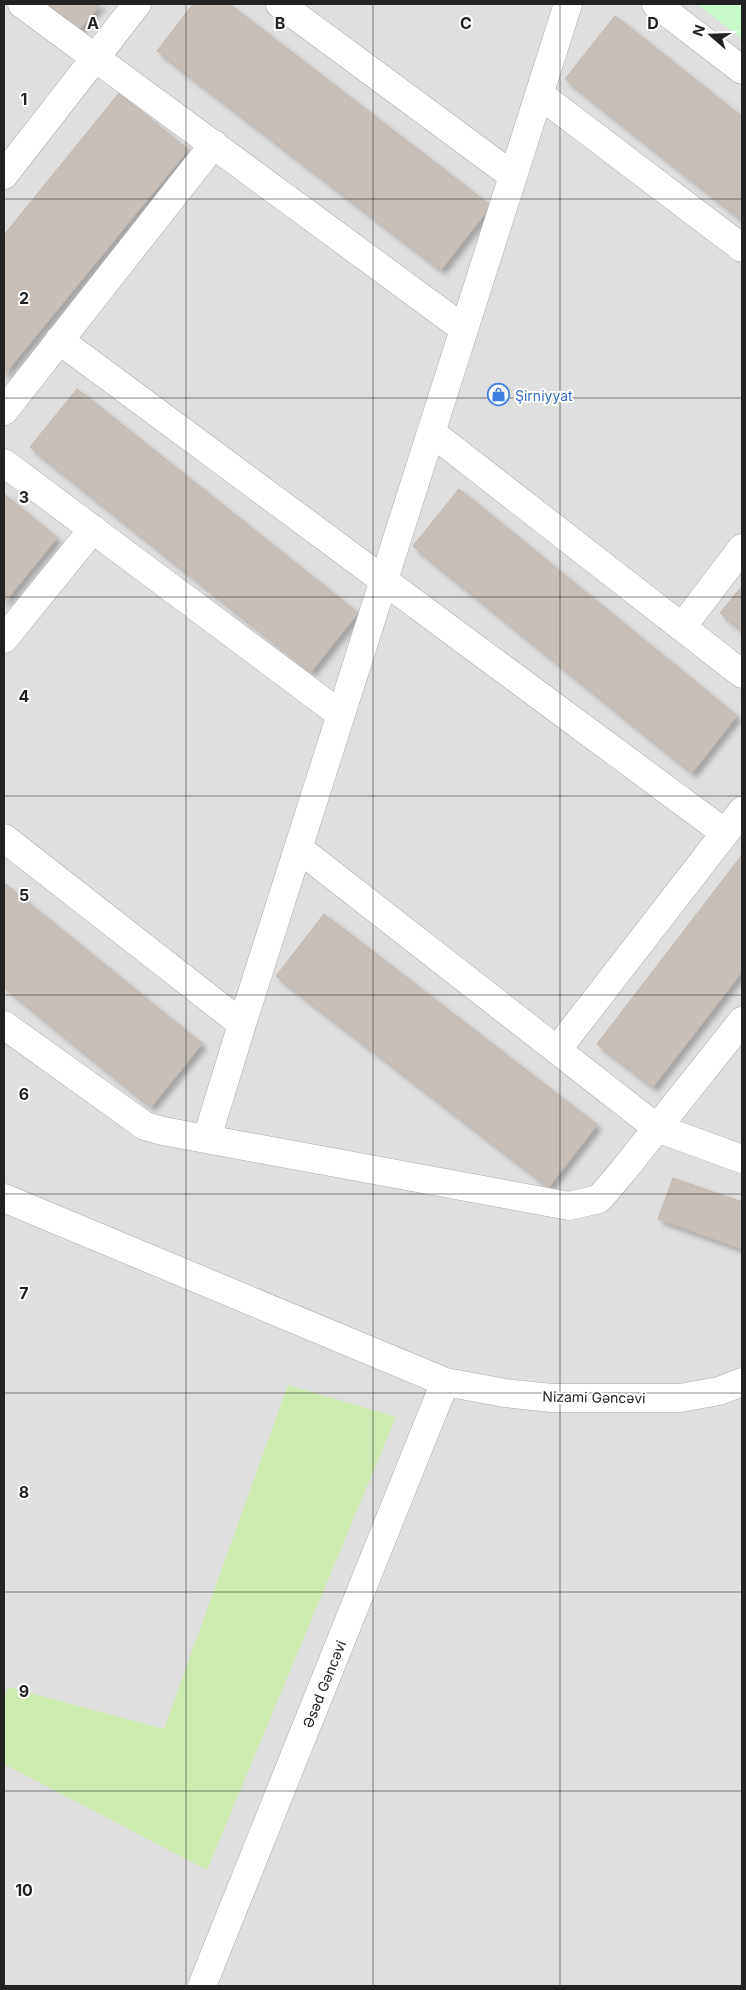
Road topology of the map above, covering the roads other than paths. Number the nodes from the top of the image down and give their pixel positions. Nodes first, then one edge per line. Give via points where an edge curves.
1 (22, 4) edge
2 (137, 4) edge
3 (280, 4) edge
4 (568, 4) edge
5 (656, 4) edge
6 (96, 57) junction
7 (742, 70) edge
8 (539, 94) junction
9 (214, 144) junction
10 (4, 175) edge
11 (513, 176) junction
12 (742, 248) edge
13 (464, 329) junction
14 (59, 340) junction
15 (4, 411) edge
16 (431, 432) junction
17 (4, 462) edge
18 (93, 529) junction
19 (742, 548) edge
20 (384, 580) junction
21 (682, 627) junction
22 (4, 639) edge
23 (742, 674) edge
24 (340, 714) junction
25 (742, 811) edge
26 (726, 833) junction
27 (4, 838) edge
28 (298, 848) junction
29 (742, 1021) edge
30 (242, 1024) junction
31 (4, 1025) edge
32 (556, 1050) junction
33 (657, 1128) junction
34 (207, 1138) junction
35 (742, 1159) edge
36 (4, 1198) edge
37 (445, 1382) junction
38 (742, 1382) edge
39 (202, 1986) edge

1 - 6 street
2 - 6 street
3 - 11 street
4 - 8 street
5 - 7 street
6 - 9 street
6 - 10 street
8 - 11 street
8 - 12 street
9 - 13 street
9 - 14 street
11 - 13 street
13 - 16 street
14 - 15 street
14 - 20 street
16 - 20 street
16 - 21 street
17 - 18 street
18 - 22 street
18 - 24 street
19 - 21 street
20 - 24 street
20 - 26 street
21 - 23 street
24 - 28 street
25 - 26 street
26 - 32 street
27 - 30 street
28 - 30 street
28 - 32 street
29 - 33 street
30 - 34 street
31 - 34 street via 145,1126
32 - 33 street
33 - 34 street via 599,1199 569,1206
33 - 35 street
36 - 37 street, Nizami Gəncəvi
37 - 38 street, Nizami Gəncəvi via 552,1398 680,1398 719,1391
37 - 39 street, Əsəd Gəncəvi

